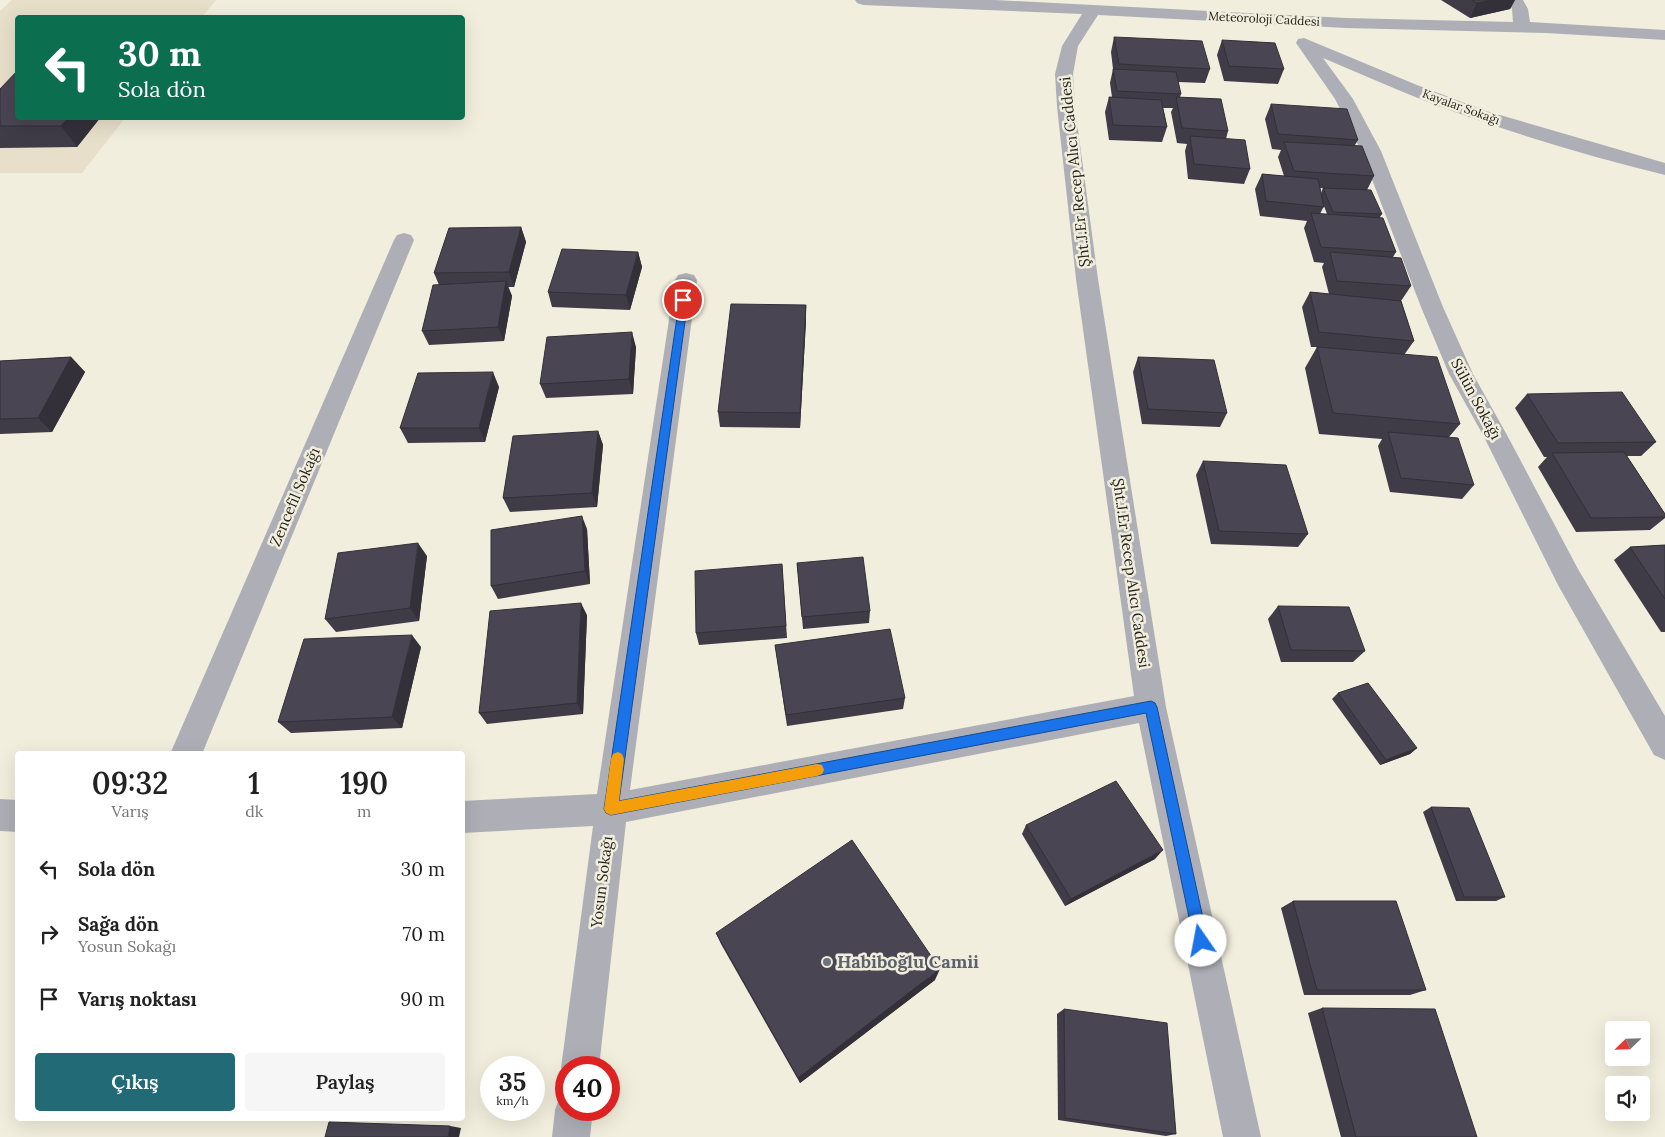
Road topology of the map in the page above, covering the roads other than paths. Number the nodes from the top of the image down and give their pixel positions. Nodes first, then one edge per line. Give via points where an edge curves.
1 (863, 0) edge
2 (1241, 0) edge
3 (1515, 0) edge
4 (1093, 9) junction
5 (1267, 19) junction
6 (1522, 26) junction
7 (1665, 35) edge
8 (1305, 44) junction
9 (1665, 169) edge
10 (404, 240) dead end
11 (686, 280) dead end
12 (1151, 707) junction
13 (1665, 745) edge
14 (187, 751) edge
15 (611, 809) junction
16 (0, 815) edge
17 (15, 816) edge
18 (465, 817) edge
19 (581, 1056) edge
20 (573, 1121) edge
21 (571, 1137) edge
22 (1242, 1137) edge

1 - 4 street, Meteoroloji Caddesi
2 - 5 street, Kayalar Sokağı
3 - 6 street
4 - 5 street, Meteoroloji Caddesi
4 - 12 street, Şht.J.Er Recep Alıcı Caddesi via 1070,46 1064,74 1066,107 1087,279
5 - 6 street, Meteoroloji Caddesi
5 - 8 street, Kayalar Sokağı
6 - 7 street, Meteoroloji Caddesi
8 - 9 street, Kayalar Sokağı via 1480,115
8 - 13 street, Sülün Sokağı via 1344,99 1371,151 1461,374 1568,577
10 - 14 street, Zencefil Sokağı
11 - 15 street, Yosun Sokağı
12 - 15 street
12 - 22 street, Şht.J.Er Recep Alıcı Caddesi
15 - 18 street
15 - 19 street, Yosun Sokağı
16 - 17 street
20 - 21 street

